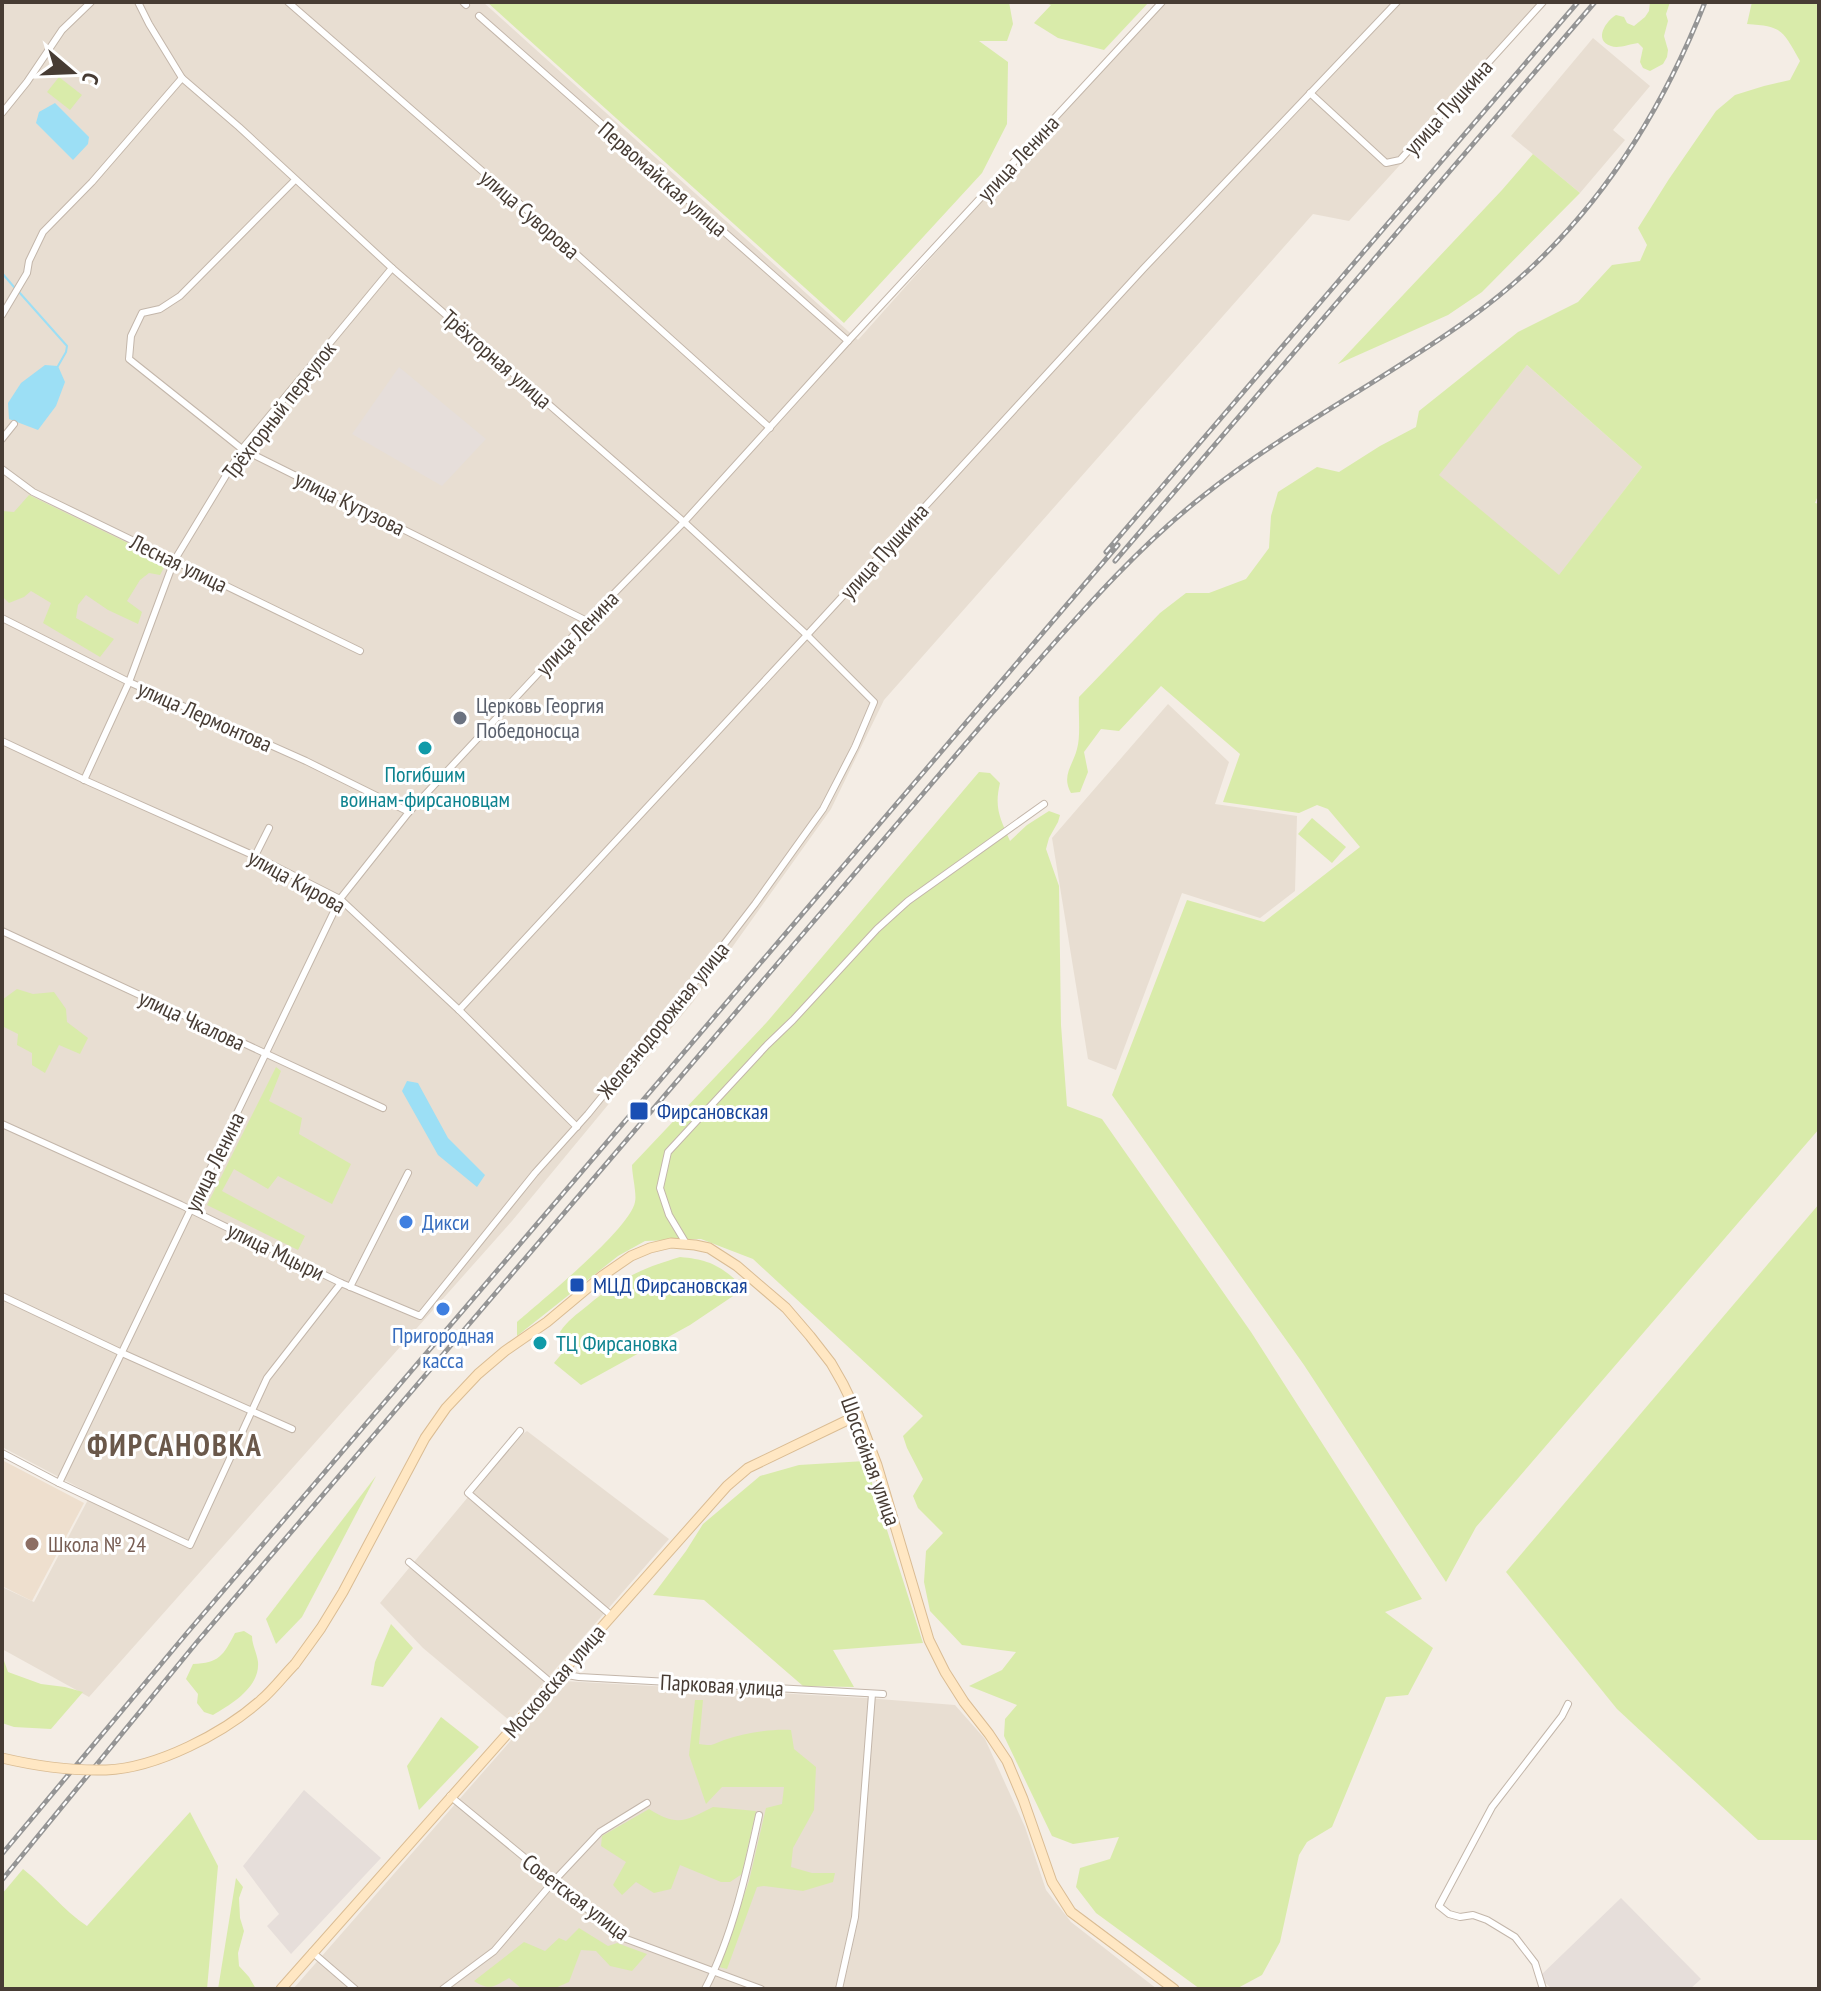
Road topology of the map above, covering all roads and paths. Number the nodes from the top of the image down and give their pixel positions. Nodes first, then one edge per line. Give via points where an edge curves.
1 (91, 2) edge
2 (138, 2) edge
3 (288, 2) edge
4 (1162, 2) edge
5 (1397, 2) edge
6 (1543, 2) edge
7 (479, 16) dead end
8 (182, 78) junction
9 (1310, 93) junction
10 (2, 113) edge
11 (295, 180) junction
12 (392, 268) junction
13 (2, 315) edge
14 (848, 341) junction
15 (14, 424) dead end
16 (770, 428) junction
17 (2, 439) edge
18 (242, 449) junction
19 (2, 469) edge
20 (684, 522) junction
21 (174, 561) junction
22 (2, 618) edge
23 (587, 621) junction
24 (807, 635) junction
25 (360, 651) dead end
26 (129, 682) junction
27 (874, 702) joint
28 (2, 741) edge
29 (84, 780) junction
30 (1044, 804) dead end
31 (409, 812) junction
32 (269, 828) dead end
33 (255, 856) junction
34 (340, 899) junction
35 (2, 931) edge
36 (459, 1010) junction
37 (266, 1055) junction
38 (383, 1108) dead end
39 (2, 1124) edge
40 (577, 1127) junction
41 (408, 1173) dead end
42 (191, 1210) junction
43 (687, 1245) junction
44 (341, 1283) junction
45 (350, 1287) junction
46 (2, 1296) edge
47 (420, 1316) joint
48 (122, 1353) junction
49 (251, 1410) junction
50 (858, 1415) junction
51 (292, 1429) dead end
52 (520, 1431) dead end
53 (2, 1453) edge
54 (59, 1483) junction
55 (409, 1562) dead end
56 (612, 1616) junction
57 (561, 1674) junction
58 (551, 1685) junction
59 (872, 1694) junction
60 (883, 1694) dead end
61 (1568, 1704) dead end
62 (2, 1758) edge
63 (450, 1796) junction
64 (647, 1803) dead end
65 (759, 1815) dead end
66 (553, 1882) junction
67 (312, 1952) junction
68 (714, 1972) junction
69 (281, 1989) edge
70 (355, 1989) edge
71 (443, 1989) edge
72 (705, 1989) edge
73 (761, 1989) edge
74 (839, 1989) edge
75 (1174, 1989) edge
76 (1543, 1989) edge

1 - 10 street via 62,30
2 - 8 street, Трёхгорная улица
3 - 16 street, улица Суворова
4 - 14 street, улица Ленина
5 - 9 street, улица Пушкина
6 - 9 street, улица Пушкина via 1400,160 1386,163
7 - 14 street, Первомайская улица
8 - 11 street, Трёхгорная улица
8 - 13 street via 43,232
9 - 24 street, улица Пушкина
11 - 12 street, Трёхгорная улица
11 - 18 street, улица Кутузова via 180,296 142,313 131,336 129,359
12 - 18 street, Трёхгорный переулок
12 - 20 street, Трёхгорная улица
14 - 16 street, улица Ленина
15 - 17 street
16 - 20 street, улица Ленина
18 - 21 street, Трёхгорный переулок
18 - 23 street, улица Кутузова
19 - 21 street, Лесная улица via 33,492
20 - 23 street, улица Ленина
20 - 24 street, Трёхгорная улица
21 - 25 street, Лесная улица
21 - 26 street, Трёхгорный переулок
22 - 26 street, улица Лермонтова
23 - 31 street, улица Ленина
24 - 27 street, Трёхгорная улица
24 - 36 street, улица Пушкина
26 - 29 street, Трёхгорный переулок
26 - 31 street, улица Лермонтова
27 - 40 street, Железнодорожная улица via 823,809 712,960
28 - 29 street, улица Кирова
29 - 33 street, улица Кирова
30 - 43 street via 877,929 668,1152 660,1188
31 - 34 street, улица Ленина
32 - 33 street
33 - 34 street, улица Кирова
34 - 36 street, улица Кирова
34 - 37 street, улица Ленина
35 - 37 street, улица Чкалова
36 - 40 street, улица Кирова
37 - 38 street, улица Чкалова
37 - 42 street, улица Ленина
39 - 42 street, улица Мцыри
40 - 47 street, Железнодорожная улица
41 - 45 street
42 - 44 street, улица Мцыри
42 - 48 street, улица Ленина
43 - 50 street, Шоссейная улица via 722,1254 786,1308 831,1363
43 - 62 street, Шоссейная улица, bridge via 671,1243 631,1256 505,1351 446,1408 321,1628 261,1700 223,1728 145,1763 73,1769
44 - 45 street, улица Мцыри
44 - 49 street via 267,1378
45 - 47 street, улица Мцыри
46 - 48 street
48 - 49 street
48 - 54 street, улица Ленина
49 - 51 street
49 - 54 street via 190,1545
50 - 56 street, Московская улица via 748,1468
50 - 75 street, Шоссейная улица via 929,1640 964,1702 1007,1761 1052,1882 1071,1912
52 - 56 street via 468,1493
53 - 54 street
55 - 58 street
56 - 57 street, Московская улица
57 - 58 street, Московская улица
57 - 59 street, Парковая улица
58 - 63 street, Московская улица
59 - 60 street, Парковая улица
59 - 74 street via 855,1917
61 - 76 street via 1492,1807 1439,1906 1449,1914 1487,1920 1515,1937 1535,1963
63 - 66 street, Советская улица
63 - 67 street, Московская улица
64 - 66 street via 600,1832
65 - 68 street via 742,1889
66 - 68 street, Советская улица via 621,1937
66 - 71 street via 494,1951
67 - 69 street, Московская улица
67 - 70 street
68 - 72 street
68 - 73 street, Советская улица

